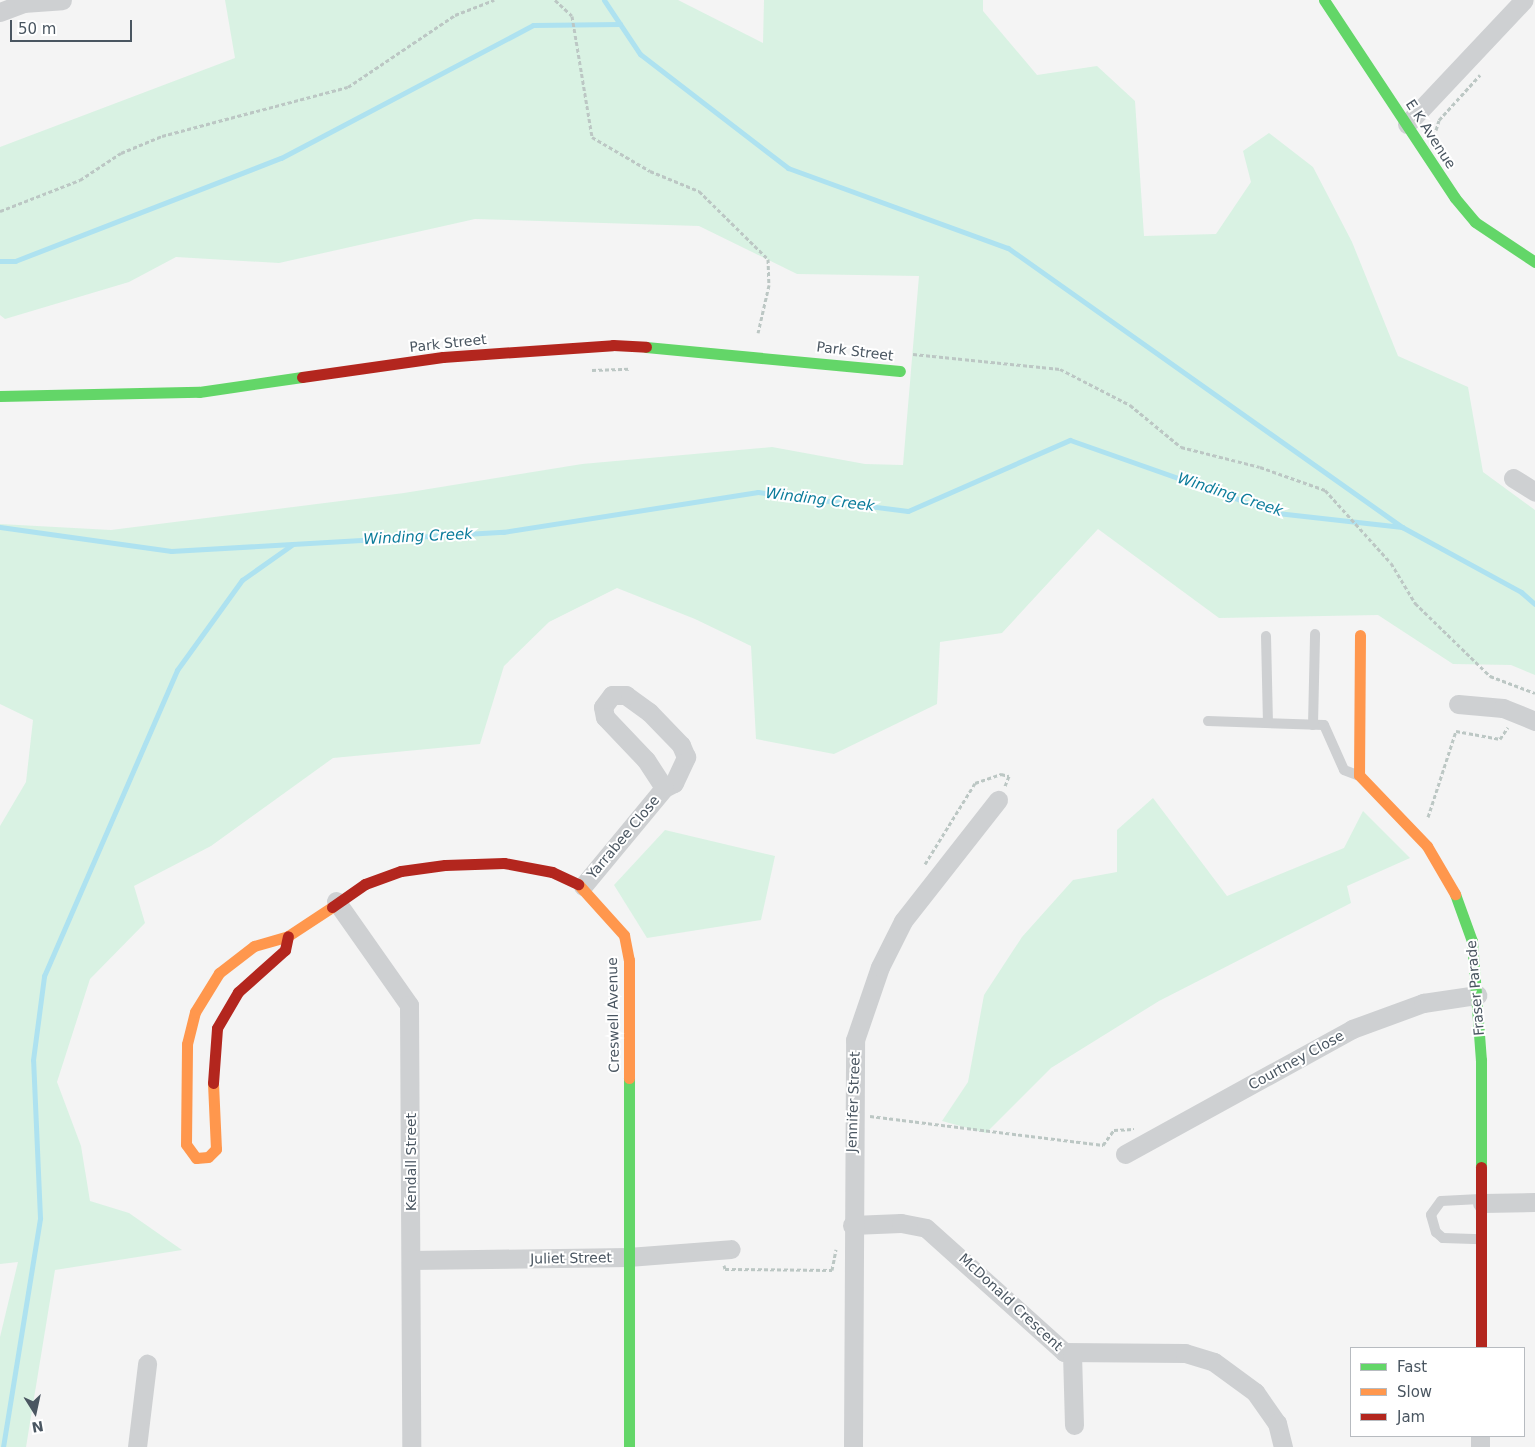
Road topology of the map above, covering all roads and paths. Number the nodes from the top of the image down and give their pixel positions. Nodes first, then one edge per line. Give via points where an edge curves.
1 (62, 0) edge
2 (494, 0) edge
3 (555, 0) edge
4 (1324, 0) edge
5 (1524, 0) edge
6 (0, 12) edge
7 (1484, 70) dead end
8 (1407, 124) junction
9 (1436, 136) dead end
10 (0, 211) edge
11 (1535, 262) edge
12 (758, 333) dead end
13 (908, 353) dead end
14 (633, 369) dead end
15 (583, 370) dead end
16 (900, 371) dead end
17 (0, 396) edge
18 (1513, 478) dead end
19 (1535, 492) edge
20 (1314, 634) dead end
21 (1360, 635) dead end
22 (1266, 636) dead end
23 (1535, 693) edge
24 (1458, 704) dead end
25 (1208, 721) dead end
26 (1535, 721) edge
27 (1268, 723) junction
28 (1313, 725) junction
29 (1513, 726) dead end
30 (1359, 775) junction
31 (664, 788) junction
32 (998, 800) dead end
33 (1413, 833) junction
34 (583, 886) junction
35 (336, 901) junction
36 (288, 936) junction
37 (1477, 995) junction
38 (862, 1113) junction
39 (1143, 1128) dead end
40 (1125, 1154) dead end
41 (1482, 1201) junction
42 (1535, 1202) edge
43 (852, 1225) junction
44 (1482, 1239) junction
45 (838, 1245) dead end
46 (731, 1249) dead end
47 (628, 1257) junction
48 (411, 1260) junction
49 (725, 1269) dead end
50 (1481, 1347) edge
51 (1072, 1353) junction
52 (147, 1364) dead end
53 (1074, 1425) dead end
54 (138, 1447) edge
55 (411, 1447) edge
56 (629, 1447) edge
57 (853, 1447) edge
58 (1283, 1447) edge

1 - 6 street via 23,3
2 - 10 path via 455,15 348,87 162,136 121,153 80,180
3 - 12 path via 572,16 592,137 650,171 699,191 768,259 769,285
4 - 8 street, E K Avenue
5 - 8 street
7 - 9 path via 1439,120
8 - 11 street, E K Avenue via 1474,222
13 - 23 path via 1060,369 1130,405 1181,447 1260,467 1325,490 1391,563 1415,603 1490,676
14 - 15 path
16 - 17 street, Park Street via 750,354 613,346 443,358 199,392
18 - 19 street
20 - 28 lane
21 - 30 street
22 - 27 lane
24 - 26 street via 1503,708
25 - 27 lane
27 - 28 lane
28 - 30 lane via 1324,725 1344,770
29 - 33 path via 1500,739 1456,731 1428,817
30 - 33 street, Fraser Parade
31 - 31 street, Yarrabee Close via 646,760 605,717 603,707 612,695 632,698 684,749 681,775
31 - 34 street, Yarrabee Close
32 - 38 street, Jennifer Street via 903,921 880,967 855,1040
33 - 37 street, Fraser Parade via 1453,888 1472,941
34 - 35 street, Creswell Avenue via 552,872 504,863 445,865 401,871
34 - 47 street, Creswell Avenue via 624,935 629,960
35 - 36 street, Creswell Avenue
35 - 48 street, Kendall Street via 409,1005
36 - 36 street, Creswell Avenue via 285,950 238,992 217,1028 212,1055 216,1149 208,1157 196,1158 186,1144 187,1044 195,1012 219,973 254,946
37 - 40 street, Courtney Close via 1423,1003 1352,1029
37 - 41 street, Fraser Parade
38 - 39 path via 1103,1145 1114,1130
38 - 43 street, Jennifer Street
41 - 42 street
41 - 44 street, Fraser Parade
41 - 44 lane via 1441,1201 1431,1215 1436,1232 1443,1238
43 - 51 street, McDonald Crescent via 901,1223 926,1228 1050,1341
43 - 57 street, Jennifer Street
44 - 50 street, Fraser Parade
45 - 49 path via 832,1270
46 - 47 street, Juliet Street
47 - 48 street, Juliet Street
47 - 56 street, Creswell Avenue
48 - 55 street, Kendall Street
51 - 53 street
51 - 58 street, McDonald Crescent via 1185,1353 1214,1362 1255,1392 1277,1423
52 - 54 street

